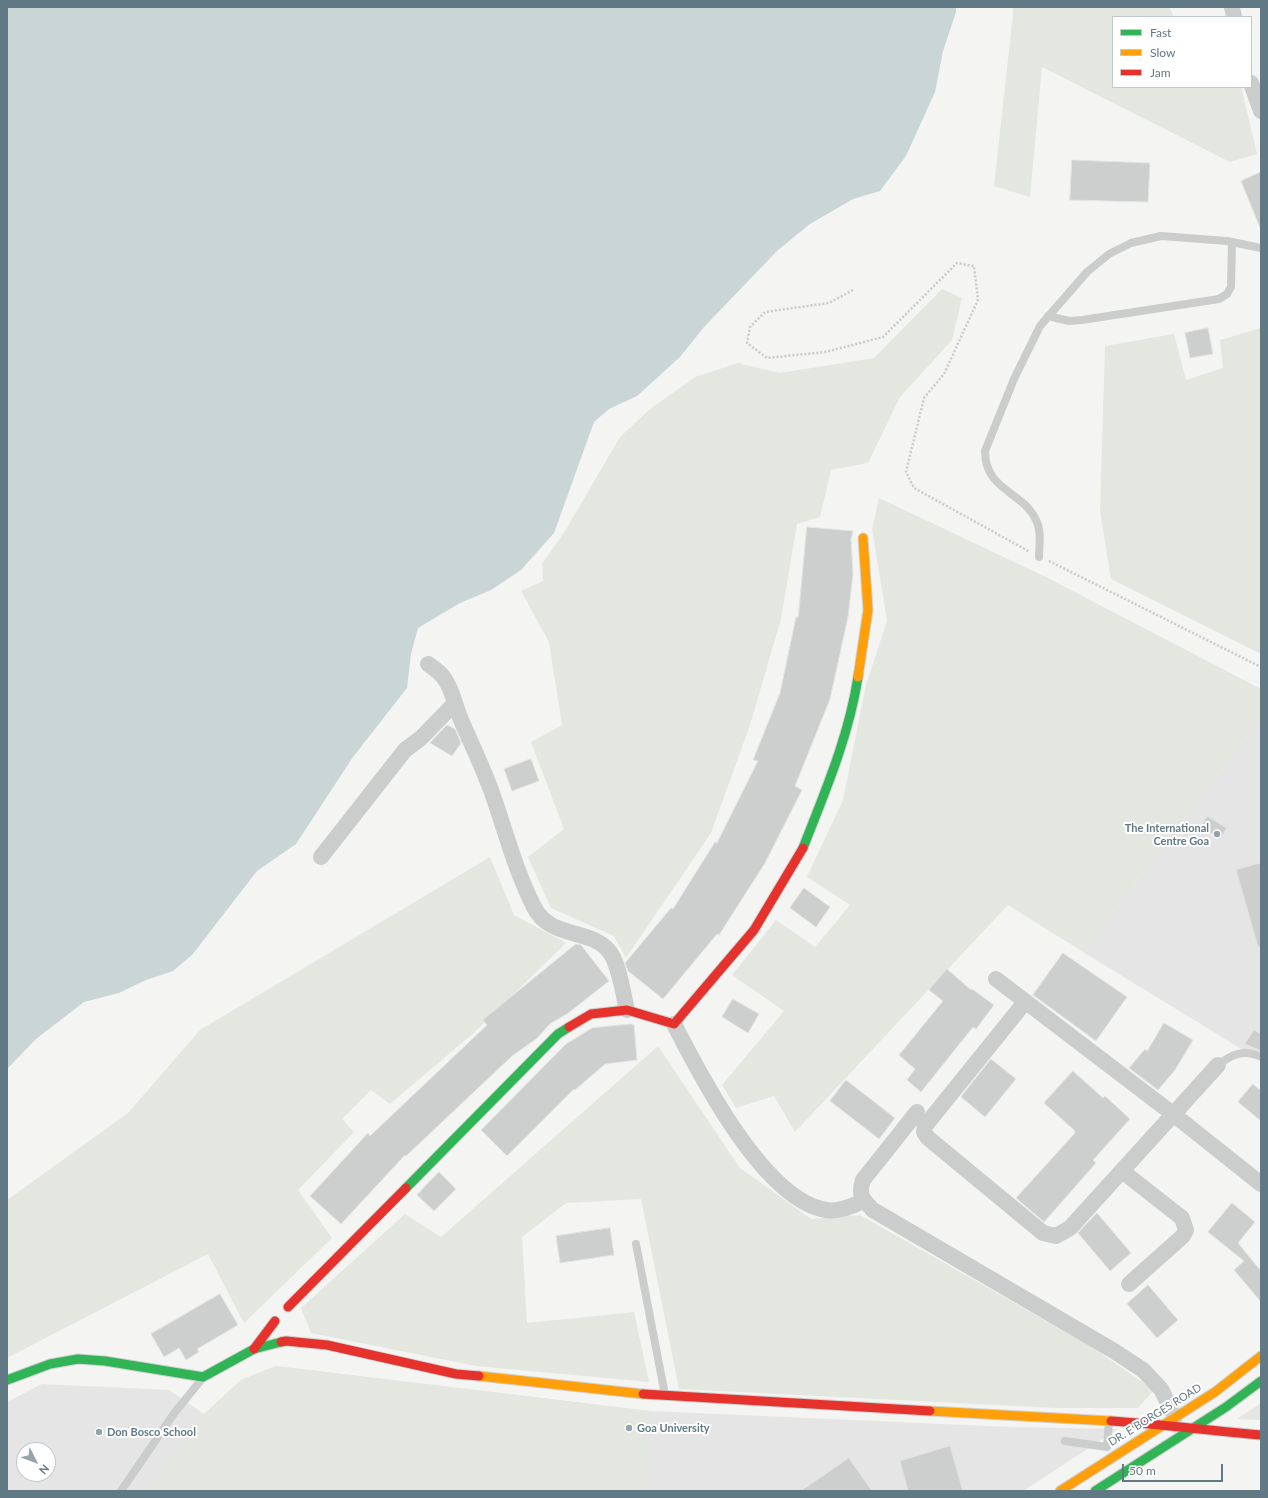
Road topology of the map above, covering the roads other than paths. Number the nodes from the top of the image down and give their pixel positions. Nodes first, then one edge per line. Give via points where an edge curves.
1 (1252, 86) edge
2 (1261, 111) edge
3 (1232, 242) junction
4 (1261, 248) edge
5 (1048, 316) junction
6 (863, 538) dead end
7 (1039, 557) road end
8 (428, 664) dead end
9 (455, 703) junction
10 (321, 857) dead end
11 (996, 979) dead end
12 (1025, 1002) junction
13 (627, 1010) junction
14 (674, 1024) junction
15 (1261, 1058) edge
16 (1218, 1065) joint
17 (917, 1112) dead end
18 (1173, 1114) junction
19 (1122, 1171) junction
20 (1261, 1184) edge
21 (863, 1201) junction
22 (636, 1244) dead end
23 (1129, 1284) dead end
24 (288, 1307) dead end
25 (275, 1320) dead end
26 (254, 1350) junction
27 (1261, 1356) edge
28 (203, 1377) junction
29 (7, 1380) edge
30 (1261, 1381) edge
31 (665, 1396) junction
32 (1170, 1420) junction
33 (1109, 1422) junction
34 (1193, 1428) junction
35 (1261, 1435) edge
36 (1065, 1441) dead end
37 (121, 1491) edge
38 (1060, 1491) edge
39 (1095, 1491) edge

1 - 2 street
3 - 4 lane
3 - 5 lane via 1161,236 1131,243 1109,254 1087,272
3 - 5 lane via 1231,287 1228,294 1219,299 1082,320 1069,321
5 - 7 lane via 1030,343 985,451 985,462 989,472 1037,521
6 - 14 street via 867,618 854,704 828,785 803,848 754,930
8 - 9 street via 444,677
9 - 10 street via 421,738 405,750
9 - 13 street via 491,790 510,850 534,908 541,918 553,927 600,943 608,950 614,959
11 - 12 street
12 - 18 street
12 - 19 street via 925,1126 924,1132 1043,1233 1056,1236 1070,1228
13 - 14 street
13 - 24 street via 591,1014 558,1034
14 - 21 street via 719,1105 753,1156 791,1193 825,1210 842,1210
15 - 16 lane via 1255,1054 1240,1052
16 - 18 street
17 - 21 street via 863,1180 860,1190
18 - 19 street
18 - 20 street
19 - 23 street via 1182,1218 1186,1230 1183,1236
21 - 32 street via 873,1210 1143,1370 1161,1389
22 - 31 lane
25 - 26 street
26 - 28 street
26 - 31 street via 286,1341 327,1345 456,1374
27 - 32 street, DR. E BORGES ROAD via 1215,1392
28 - 29 street via 78,1359 50,1364
28 - 37 lane via 175,1412
30 - 34 street
31 - 33 street
32 - 33 street
32 - 34 street
32 - 38 street, DR. E BORGES ROAD
33 - 36 lane via 1107,1447
34 - 35 street
34 - 39 street

